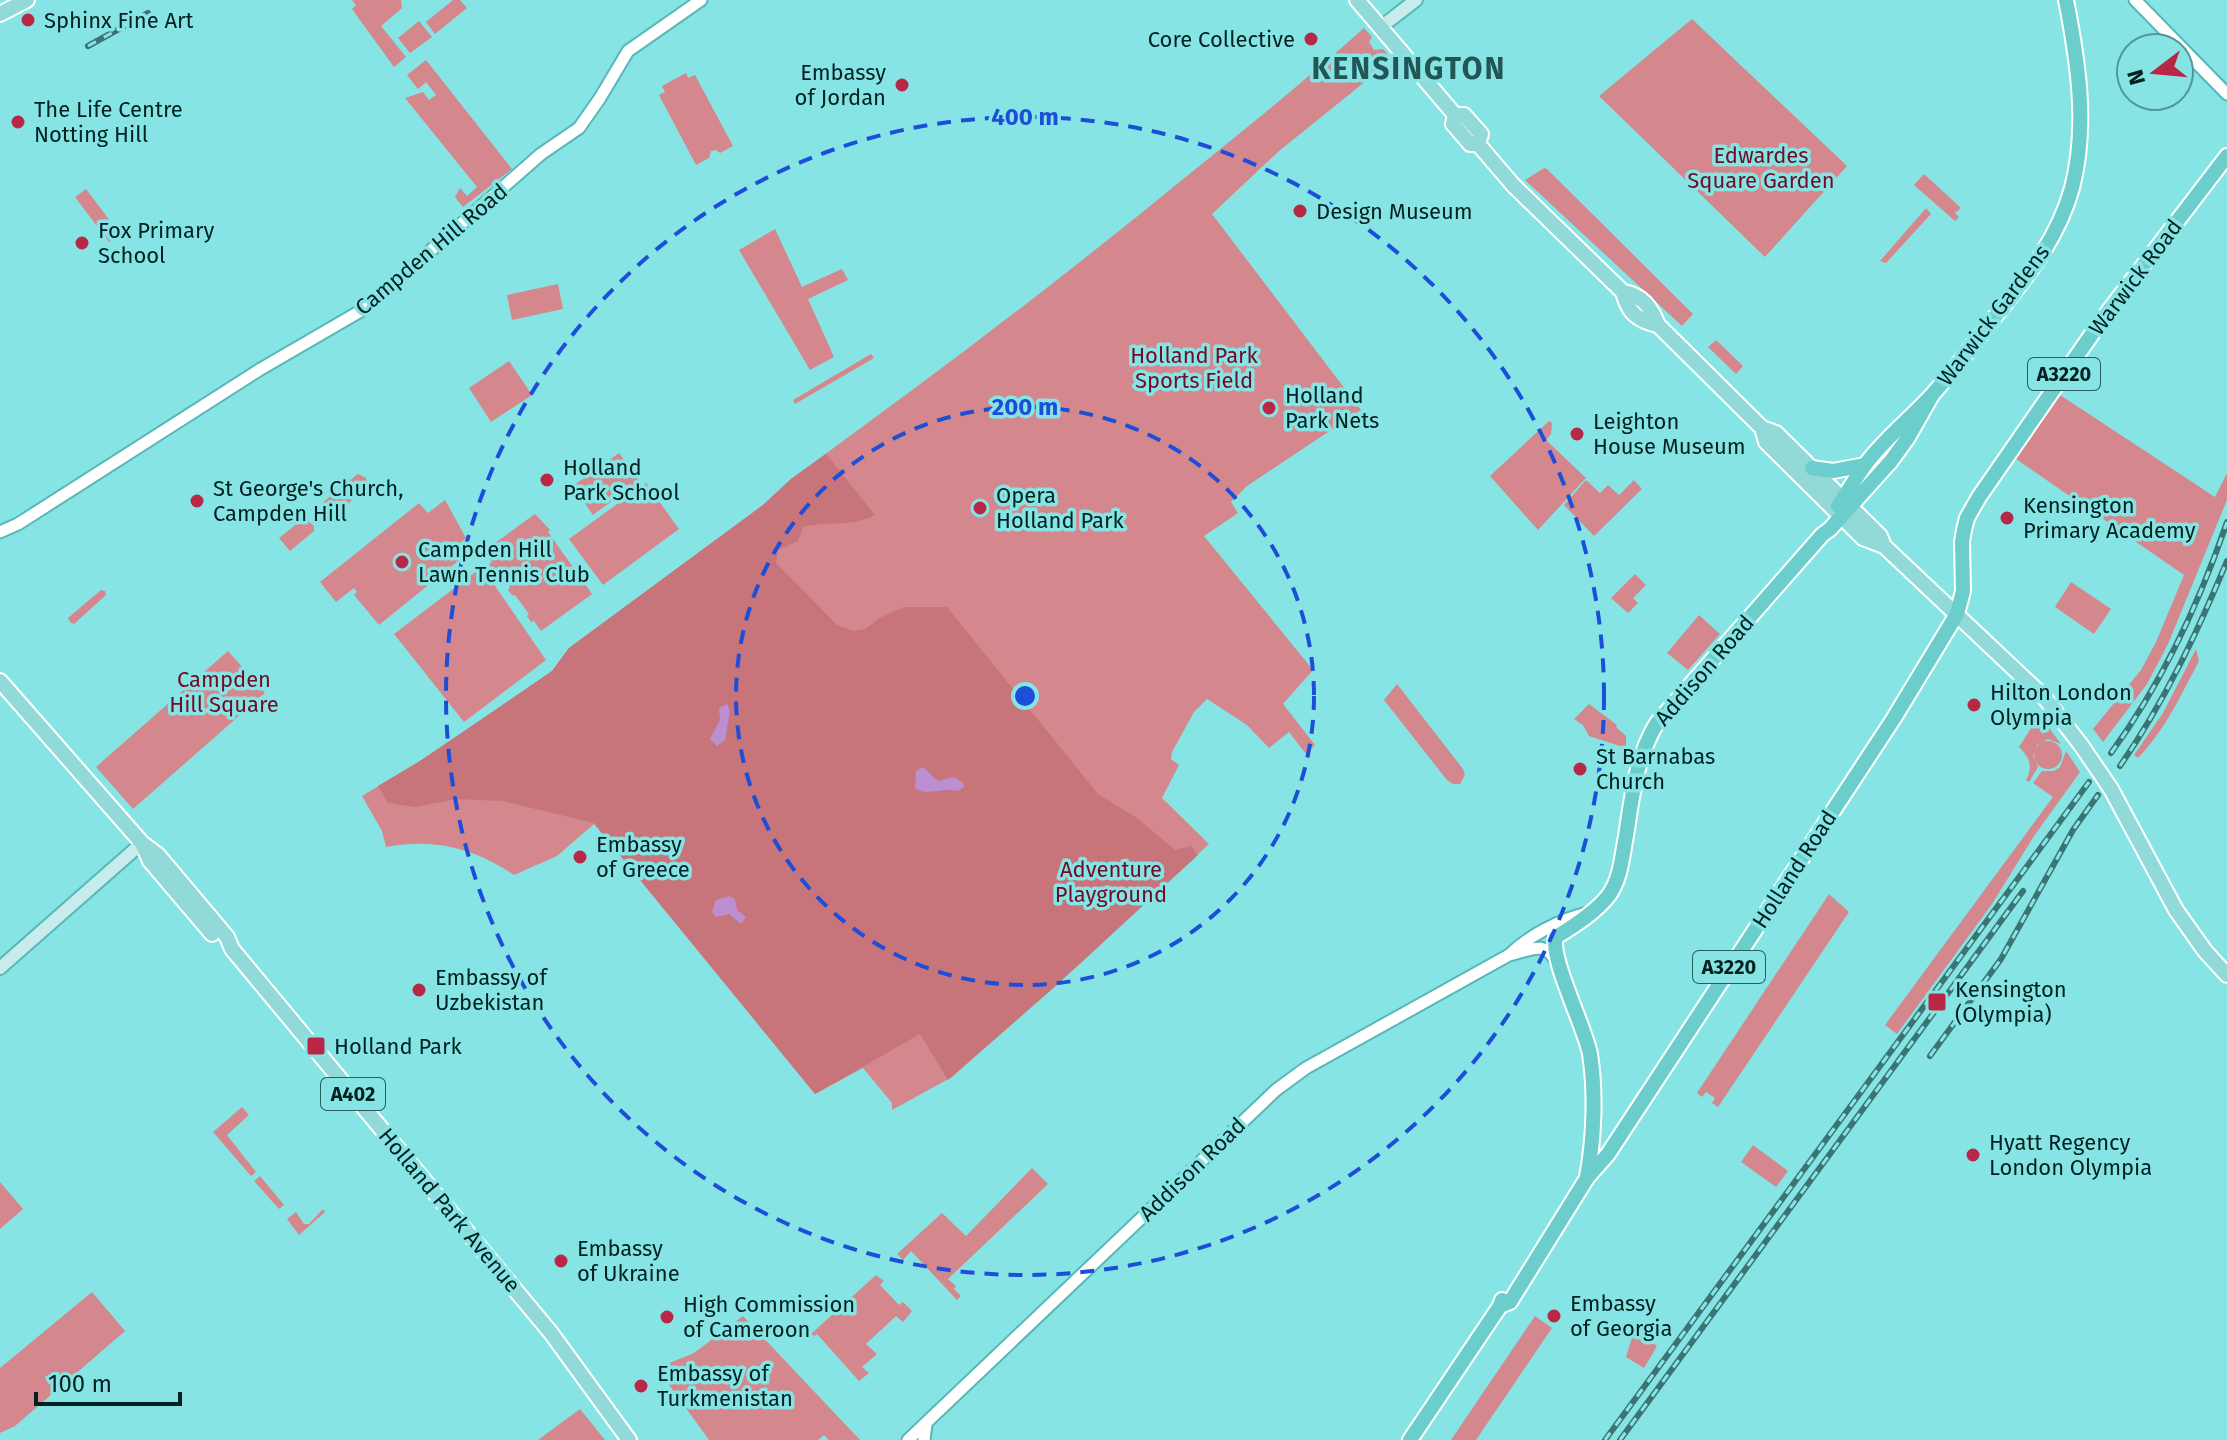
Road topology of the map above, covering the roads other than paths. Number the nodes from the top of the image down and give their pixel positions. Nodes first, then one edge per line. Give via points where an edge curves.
1 (27, 0) edge
2 (701, 0) edge
3 (1357, 0) edge
4 (1416, 0) edge
5 (2066, 0) edge
6 (2135, 0) edge
7 (0, 14) edge
8 (1381, 27) junction
9 (2227, 94) edge
10 (2227, 156) edge
11 (1932, 395) junction
12 (1762, 428) junction
13 (1865, 465) junction
14 (1812, 468) junction
15 (1842, 508) junction
16 (0, 532) edge
17 (1957, 614) junction
18 (0, 681) edge
19 (142, 843) junction
20 (1588, 913) junction
21 (1509, 955) junction
22 (1558, 963) junction
23 (0, 968) edge
24 (2227, 975) edge
25 (1592, 1129) junction
26 (1623, 1130) junction
27 (1587, 1178) junction
28 (926, 1424) junction
29 (629, 1440) edge
30 (908, 1440) edge
31 (924, 1440) edge
32 (1410, 1440) edge

1 - 7 main road
2 - 16 street, Campden Hill Road via 628,51 579,128 541,154 364,309
3 - 8 main road
4 - 8 main road
5 - 11 highway, Warwick Gardens via 2080,105 2067,204 2037,262
6 - 9 street
8 - 12 main road via 1455,115 1453,124 1470,144 1478,144 1623,292 1636,294 1658,325
10 - 17 highway, Warwick Road / A3220 via 2101,321 1979,497 1962,542 1963,591
11 - 13 highway, Warwick Gardens
11 - 15 highway, Warwick Gardens via 1891,461
12 - 14 main road via 1776,433
12 - 15 main road via 1766,442
13 - 14 highway via 1833,471
13 - 15 highway, Warwick Gardens
14 - 15 main road
15 - 17 main road via 1863,538 1884,546
15 - 20 highway, Addison Road via 1657,723 1635,778 1618,876 1609,895
17 - 24 main road, bridge via 2044,697 2081,745 2115,795 2170,900
17 - 26 highway, Holland Road / A3220
18 - 19 main road, Holland Park Avenue / A402
19 - 23 main road
19 - 29 main road, Holland Park Avenue / A402 via 163,860 551,1333
20 - 21 street, Addison Road via 1569,917
20 - 22 highway, Addison Road via 1556,937
21 - 22 street, Addison Road via 1541,947
21 - 28 street, Addison Road via 1276,1090
22 - 25 highway, A3220 via 1590,1055
25 - 26 highway via 1608,1137
25 - 27 highway, A3220
26 - 27 highway, Holland Road / A3220
27 - 32 highway, Holland Road / A3220 via 1510,1302 1500,1306
28 - 30 street, Addison Road
28 - 31 street

